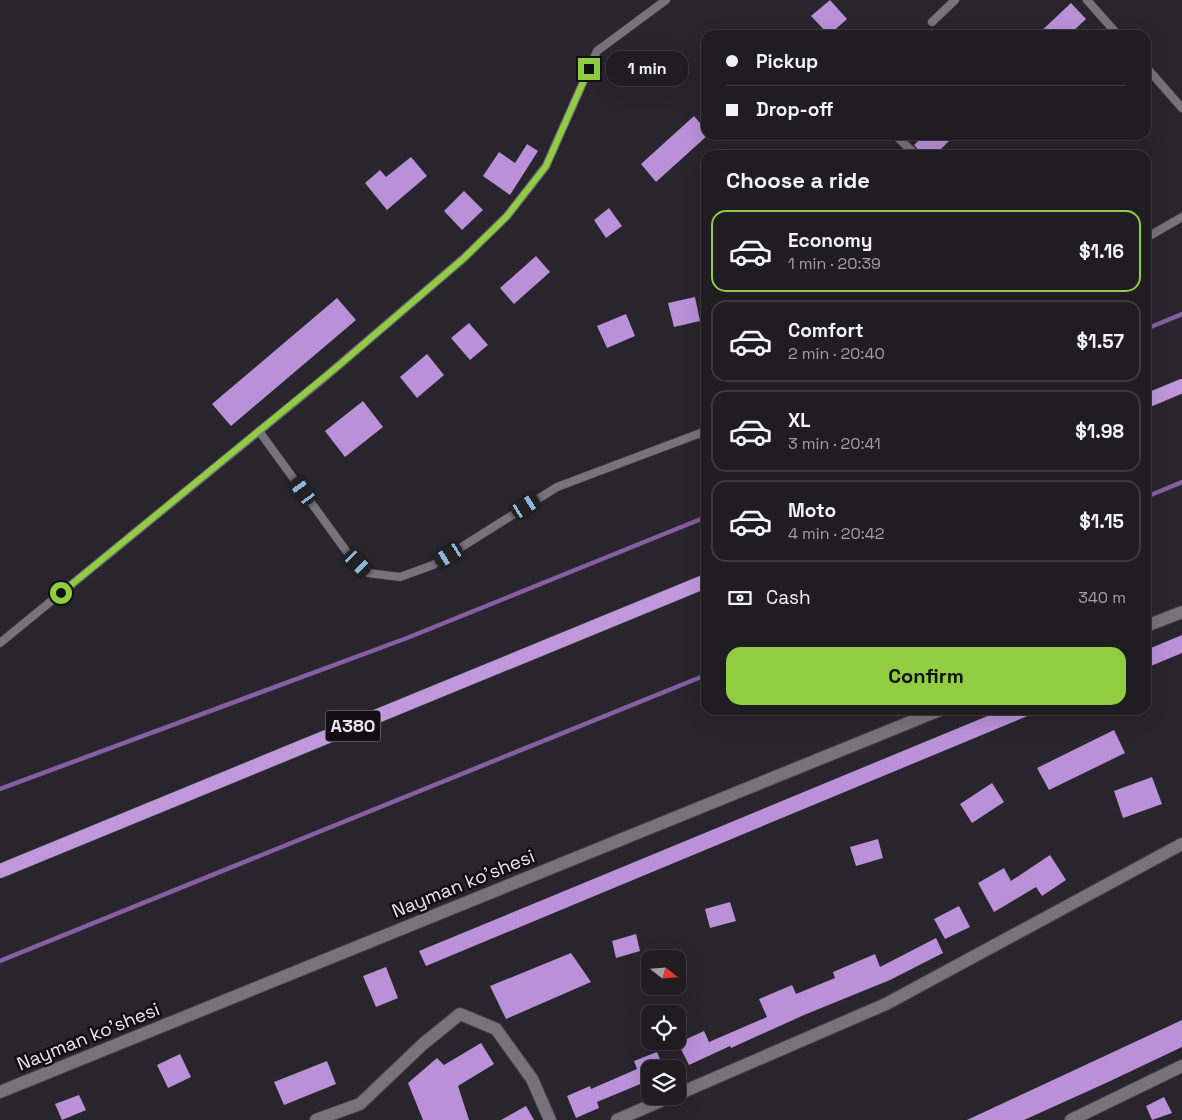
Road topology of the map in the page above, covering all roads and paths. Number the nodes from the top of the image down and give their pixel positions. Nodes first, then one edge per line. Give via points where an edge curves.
1 (666, 0) edge
2 (955, 0) edge
3 (1087, 0) edge
4 (932, 22) dead end
5 (1114, 30) edge
6 (1151, 73) edge
7 (1182, 108) edge
8 (900, 140) edge
9 (911, 150) edge
10 (1182, 217) edge
11 (1151, 235) edge
12 (1182, 386) edge
13 (1151, 399) edge
14 (259, 431) junction
15 (701, 433) edge
16 (701, 583) edge
17 (1182, 612) edge
18 (1151, 624) edge
19 (0, 643) edge
20 (928, 715) edge
21 (1182, 844) edge
22 (0, 871) edge
23 (1182, 1066) edge
24 (686, 1091) edge
25 (0, 1092) edge
26 (651, 1105) edge
27 (316, 1120) edge
28 (550, 1120) edge
29 (617, 1120) edge
30 (1071, 1120) edge

1 - 14 lane via 597,51 546,166 507,216 464,258
2 - 4 lane
3 - 5 lane
6 - 7 lane
8 - 9 lane
10 - 11 lane
12 - 13 highway
14 - 15 lane via 347,552 368,573 400,577 433,565 557,487
14 - 19 lane
16 - 22 highway, A380
17 - 18 street
20 - 25 street, Nayman ko'shesi
21 - 24 street via 886,1004
23 - 30 street
26 - 29 street
27 - 28 street via 360,1104 460,1014 496,1028 532,1079

